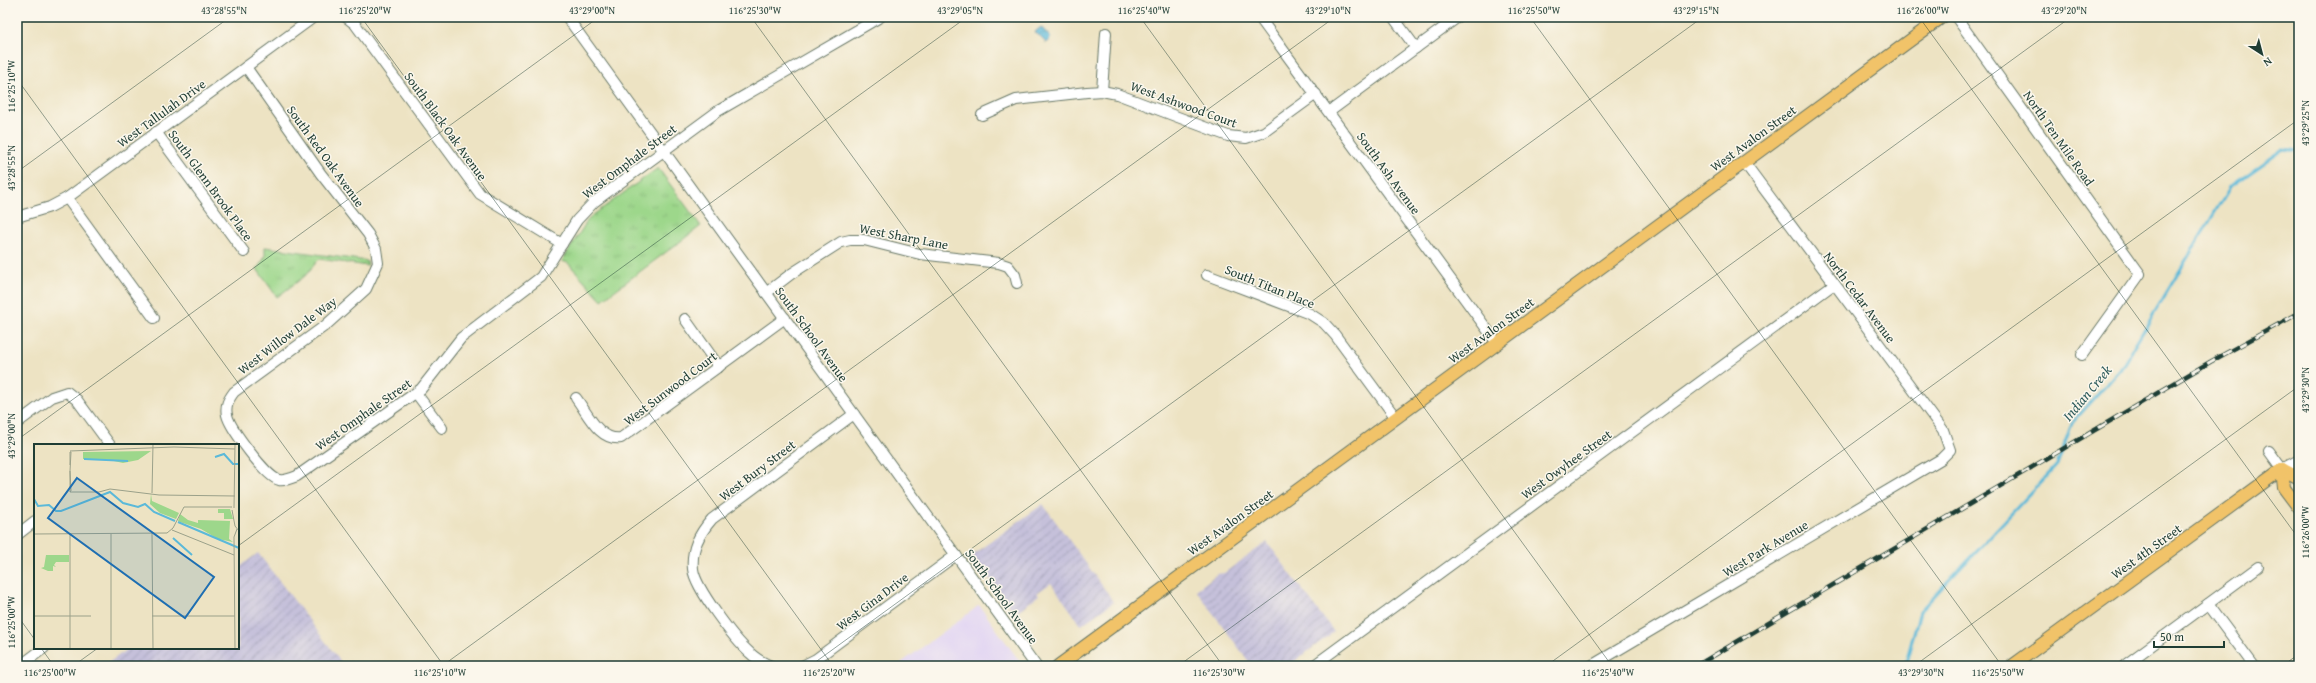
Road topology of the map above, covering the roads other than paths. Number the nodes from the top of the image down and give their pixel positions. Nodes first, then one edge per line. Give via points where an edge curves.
1 (314, 17) edge
2 (346, 17) edge
3 (567, 17) edge
4 (880, 17) edge
5 (1259, 17) edge
6 (1393, 17) edge
7 (1458, 17) edge
8 (1942, 17) edge
9 (1956, 17) edge
10 (1106, 33) dead end
11 (1416, 48) junction
12 (246, 67) junction
13 (1102, 91) junction
14 (1316, 94) junction
15 (1329, 112) junction
16 (982, 115) dead end
17 (156, 132) junction
18 (663, 151) junction
19 (1744, 162) junction
20 (66, 198) junction
21 (17, 217) edge
22 (562, 244) junction
23 (244, 252) dead end
24 (378, 263) joint
25 (1207, 275) dead end
26 (1017, 283) dead end
27 (1834, 284) junction
28 (766, 293) junction
29 (154, 318) dead end
30 (785, 318) junction
31 (685, 320) dead end
32 (1497, 344) junction
33 (2082, 355) dead end
34 (719, 367) junction
35 (416, 393) junction
36 (576, 398) dead end
37 (854, 414) junction
38 (1396, 418) junction
39 (17, 423) edge
40 (442, 428) dead end
41 (109, 444) edge
42 (1950, 450) joint
43 (2269, 451) dead end
44 (2299, 460) edge
45 (2282, 469) junction
46 (2299, 478) edge
47 (279, 480) joint
48 (2299, 508) edge
49 (34, 522) edge
50 (18, 531) edge
51 (956, 555) junction
52 (2258, 567) dead end
53 (2208, 604) junction
54 (43, 649) edge
55 (2125, 665) dead end
56 (20, 666) edge
57 (771, 666) edge
58 (802, 666) edge
59 (1036, 666) edge
60 (1058, 666) edge
61 (1313, 666) edge
62 (1591, 666) edge
63 (2012, 666) edge
64 (2254, 666) edge

1 - 12 street, West Tallulah Drive
2 - 22 street, South Black Oak Avenue via 355,24 480,194
3 - 18 street, South School Avenue
4 - 18 street, West Omphale Street via 718,111
5 - 14 street, South Ash Avenue
6 - 11 street
7 - 11 street
8 - 19 main road, West Avalon Street
9 - 33 street, North Ten Mile Road via 2140,274
10 - 13 street
11 - 15 street
12 - 17 street, West Tallulah Drive
12 - 24 street, South Red Oak Avenue via 321,174 368,234 376,248
13 - 14 street, West Ashwood Court via 1117,94 1228,136 1246,138 1264,132
13 - 16 street, West Ashwood Court via 1016,100
14 - 15 street, South Ash Avenue
15 - 32 street, South Ash Avenue
17 - 20 street, West Tallulah Drive
17 - 23 street, South Glenn Brook Place
18 - 22 street, West Omphale Street via 594,202 577,220
18 - 28 street, South School Avenue
19 - 27 street, North Cedar Avenue
19 - 32 main road, West Avalon Street
20 - 21 street, West Tallulah Drive via 50,207
20 - 29 street
22 - 35 street, West Omphale Street via 541,277 461,338 426,384
24 - 47 street, West Willow Dale Way via 366,289 326,325 234,392 226,408 230,424 266,471
25 - 38 street, South Titan Place via 1310,314 1324,323
26 - 28 street, West Sharp Lane via 1008,266 1000,263 948,258 864,240 850,240 841,242
27 - 42 street, North Cedar Avenue via 1942,430
27 - 61 street, West Owyhee Street
28 - 30 street, South School Avenue
30 - 34 street, West Sunwood Court
30 - 37 street, South School Avenue
31 - 34 street
32 - 38 main road, West Avalon Street
34 - 36 street, West Sunwood Court via 621,438 613,439 601,432
35 - 40 street
35 - 47 street, West Omphale Street via 297,476
37 - 51 street, South School Avenue
37 - 57 street, West Bury Street via 712,519 694,546 696,580 741,645 751,655
38 - 60 main road, West Avalon Street
39 - 41 street via 52,397 67,392 77,400
42 - 62 street, West Park Avenue via 1941,459
43 - 45 street
44 - 45 street, West 4th Street
45 - 46 main road
45 - 48 main road via 2284,488
45 - 63 main road, West 4th Street
49 - 50 street
51 - 58 street, West Gina Drive via 816,660
51 - 59 street, South School Avenue
52 - 53 street
53 - 55 street
53 - 64 street
54 - 56 street

